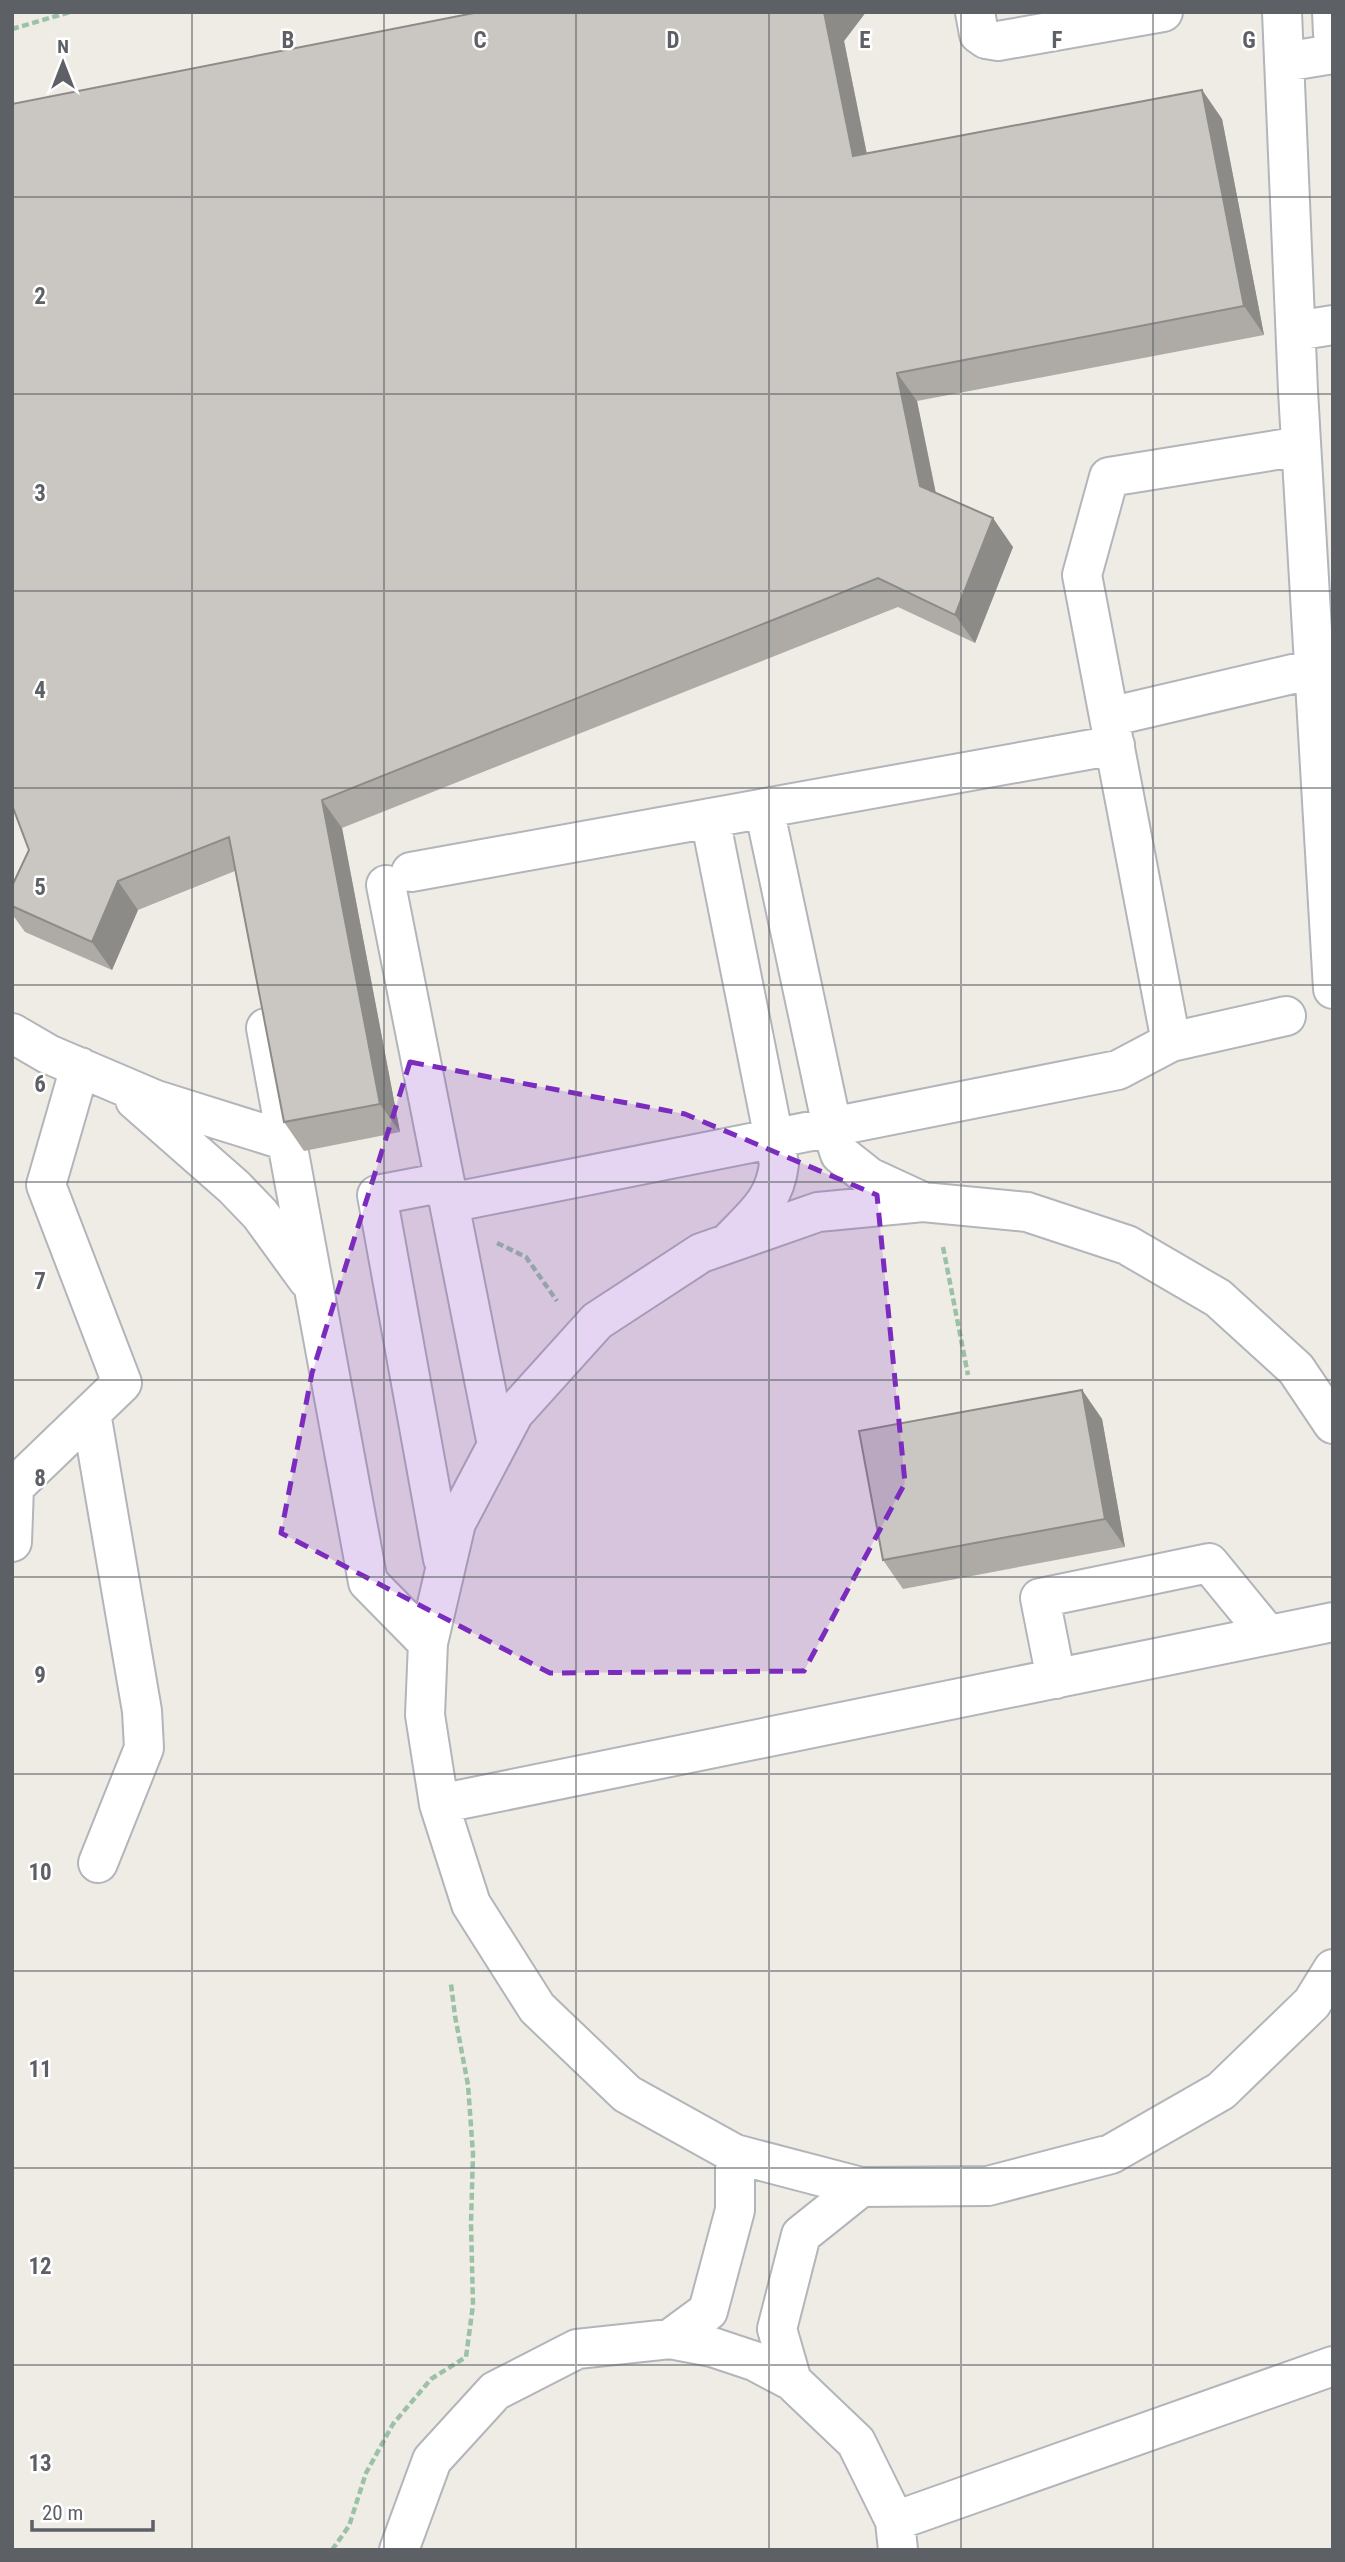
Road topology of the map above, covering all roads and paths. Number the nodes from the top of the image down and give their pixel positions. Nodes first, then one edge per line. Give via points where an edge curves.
1 (70, 12) edge
2 (975, 12) edge
3 (1163, 12) edge
4 (1282, 12) edge
5 (1332, 12) edge
6 (12, 29) edge
7 (1333, 34) edge
8 (1333, 54) edge
9 (1284, 62) junction
10 (1333, 325) edge
11 (1296, 331) junction
12 (1301, 446) junction
13 (1314, 669) junction
14 (1112, 731) junction
15 (764, 808) junction
16 (710, 818) junction
17 (1333, 989) edge
18 (259, 991) edge
19 (1286, 1016) dead end
20 (12, 1033) edge
21 (1171, 1042) junction
22 (80, 1067) junction
23 (115, 1082) junction
24 (832, 1127) junction
25 (774, 1138) junction
26 (287, 1141) junction
27 (447, 1192) junction
28 (923, 1202) junction
29 (495, 1242) dead end
30 (728, 1244) junction
31 (943, 1247) dead end
32 (314, 1287) junction
33 (557, 1301) dead end
34 (1296, 1369) junction
35 (968, 1375) dead end
36 (1333, 1379) edge
37 (91, 1413) junction
38 (1333, 1424) edge
39 (497, 1445) junction
40 (13, 1488) edge
41 (12, 1542) edge
42 (445, 1570) junction
43 (1333, 1622) edge
44 (1268, 1635) junction
45 (428, 1643) junction
46 (1056, 1679) junction
47 (439, 1804) junction
48 (99, 1863) dead end
49 (1333, 1969) edge
50 (451, 1984) dead end
51 (735, 2154) junction
52 (861, 2187) junction
53 (670, 2339) junction
54 (1333, 2367) edge
55 (792, 2381) junction
56 (897, 2535) edge
57 (332, 2550) edge
58 (399, 2550) edge

1 - 6 path
2 - 3 street via 979,34 998,41
4 - 9 street
5 - 7 street
8 - 9 street
9 - 11 street
10 - 11 street
11 - 12 street
12 - 13 street
12 - 14 street via 1109,477 1082,575
13 - 14 street
13 - 17 street
14 - 15 street
14 - 21 street
15 - 16 street
15 - 24 street
16 - 25 street
16 - 27 street via 399,878
18 - 26 street
19 - 21 street
20 - 22 street
21 - 24 street via 1118,1070
22 - 23 street
22 - 37 street via 46,1185 122,1383
23 - 26 street via 156,1100
23 - 32 street via 260,1213
24 - 25 street
24 - 28 street via 840,1154 869,1177
25 - 27 street
25 - 30 street via 777,1184
26 - 32 street
27 - 39 street
27 - 42 street via 377,1195
28 - 30 street via 818,1212
28 - 34 street via 1027,1212 1127,1245 1218,1298
29 - 33 path via 527,1257
30 - 39 street via 701,1253 597,1321 514,1413
31 - 35 path
32 - 45 street via 368,1582
34 - 36 street via 1325,1384
34 - 38 street
37 - 40 street
37 - 48 street via 142,1710 144,1748
39 - 42 street via 456,1523
40 - 41 street
42 - 45 street
43 - 44 street
44 - 46 street
44 - 46 street via 1209,1563 1040,1598
45 - 47 street via 425,1714
46 - 47 street
47 - 51 street via 471,1904 537,2008 627,2094
49 - 52 street via 1312,2003 1221,2091 1111,2154 988,2186
50 - 57 path via 468,2085 473,2154 473,2305 466,2357 431,2379 393,2424 366,2473 349,2526
51 - 52 street
51 - 53 street via 735,2210 708,2311
52 - 55 street via 801,2235 777,2329
53 - 55 street via 754,2361
53 - 58 street via 577,2349 495,2391 432,2460
54 - 56 street
55 - 56 street via 856,2442

